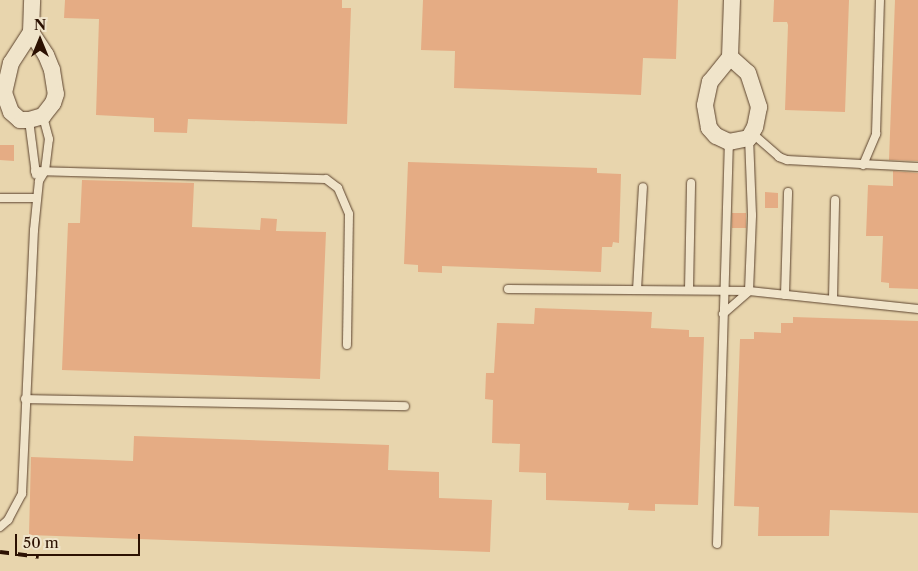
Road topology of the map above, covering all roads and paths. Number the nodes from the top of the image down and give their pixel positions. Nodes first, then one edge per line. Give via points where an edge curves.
1 (32, 0) edge
2 (732, 0) edge
3 (880, 0) edge
4 (31, 32) junction
5 (730, 57) junction
6 (36, 118) junction
7 (751, 136) junction
8 (729, 142) junction
9 (863, 165) junction
10 (918, 167) edge
11 (35, 171) junction
12 (45, 171) junction
13 (39, 181) junction
14 (691, 183) dead end
15 (643, 187) dead end
16 (788, 192) dead end
17 (0, 198) edge
18 (37, 198) junction
19 (835, 200) dead end
20 (508, 289) dead end
21 (638, 290) junction
22 (689, 290) junction
23 (723, 290) junction
24 (749, 291) junction
25 (785, 296) junction
26 (833, 299) junction
27 (918, 309) edge
28 (723, 314) junction
29 (348, 346) dead end
30 (25, 399) junction
31 (405, 406) dead end
32 (0, 527) edge
33 (717, 544) dead end

1 - 4 street
2 - 5 street
3 - 9 lane via 876,134
4 - 6 street via 46,55 56,83 53,103
4 - 6 street via 11,63 4,93 11,112 20,120
5 - 7 street via 748,73 756,94 759,107
5 - 8 street via 710,82 705,105 709,128 716,136
6 - 11 lane
6 - 12 lane via 49,139
7 - 8 street
7 - 9 lane via 787,160
7 - 24 lane
8 - 23 lane
9 - 10 lane
11 - 12 lane
11 - 13 lane
12 - 13 lane
12 - 29 lane via 326,179 338,188 349,214
13 - 18 lane
14 - 22 lane
15 - 21 lane
16 - 25 lane
17 - 18 lane
18 - 30 lane
19 - 26 lane
20 - 21 lane
21 - 22 lane
22 - 23 lane
23 - 24 lane
23 - 28 lane
24 - 25 lane
24 - 28 lane
25 - 26 lane
26 - 27 lane
28 - 33 lane
30 - 31 lane
30 - 32 lane via 22,494 8,520

